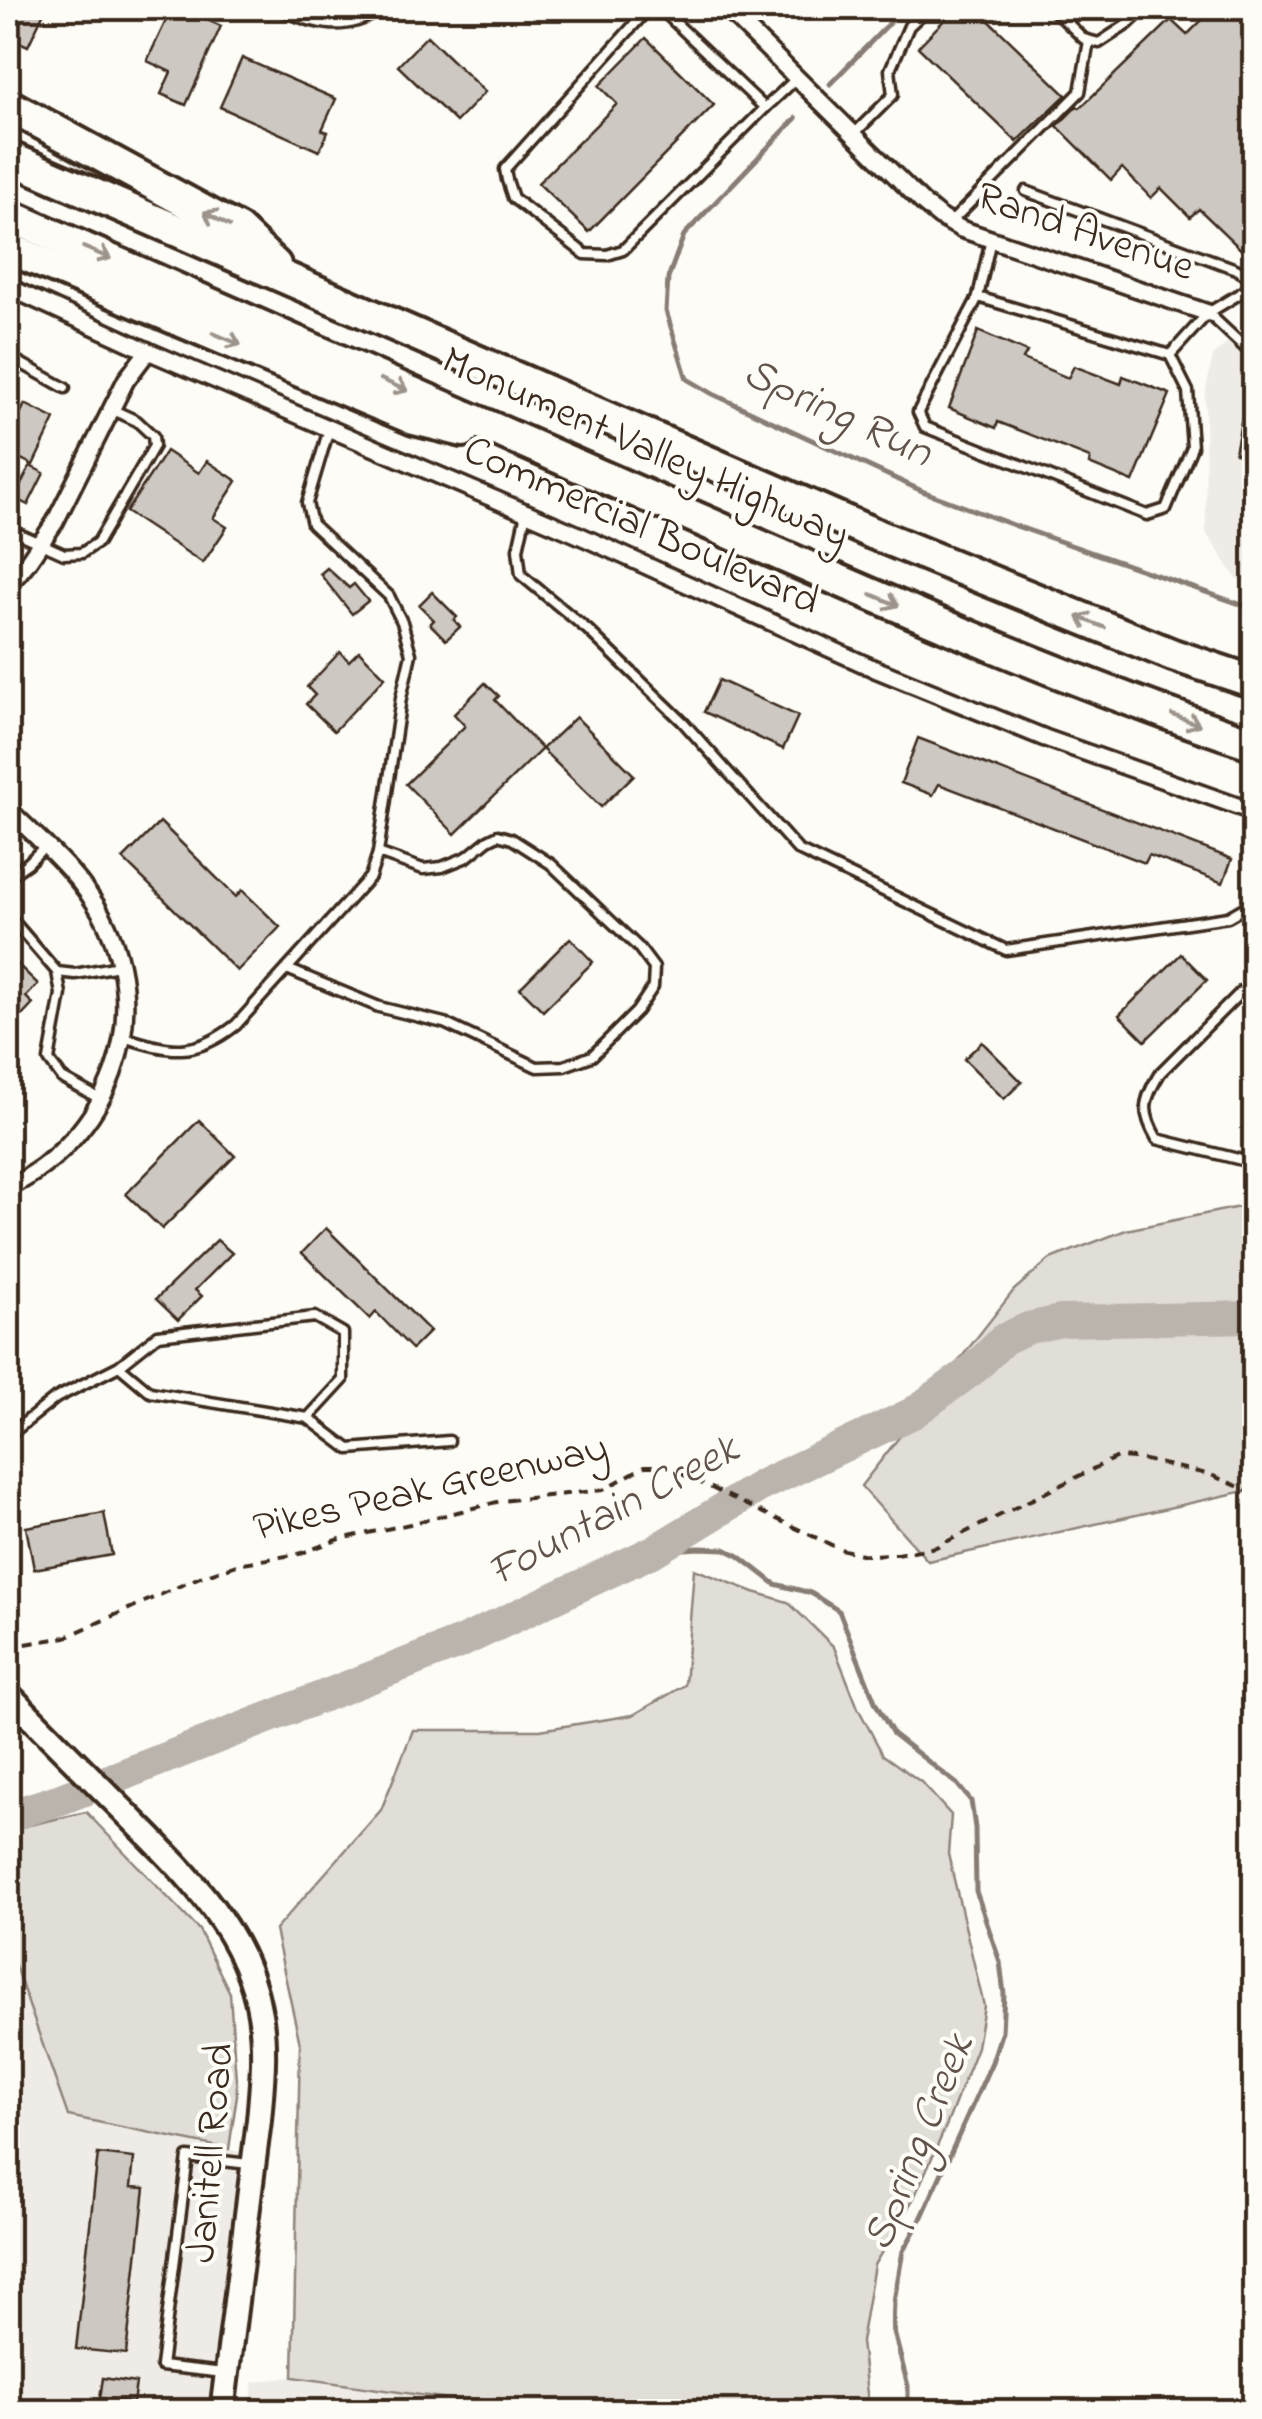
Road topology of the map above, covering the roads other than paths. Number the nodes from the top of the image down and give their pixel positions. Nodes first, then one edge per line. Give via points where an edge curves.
1 (287, 8) edge
2 (376, 8) edge
3 (649, 8) edge
4 (660, 8) edge
5 (928, 8) edge
6 (1052, 8) edge
7 (1145, 8) edge
8 (732, 9) edge
9 (1090, 41) junction
10 (797, 78) junction
11 (8, 105) edge
12 (765, 108) junction
13 (854, 134) junction
14 (8, 157) edge
15 (1026, 191) dead end
16 (8, 215) edge
17 (950, 223) junction
18 (991, 240) junction
19 (8, 248) edge
20 (292, 281) junction
21 (1254, 282) edge
22 (8, 286) edge
23 (978, 297) junction
24 (1208, 313) junction
25 (148, 351) junction
26 (1170, 355) junction
27 (8, 356) edge
28 (1254, 356) edge
29 (66, 388) dead end
30 (111, 409) junction
31 (329, 429) junction
32 (538, 450) junction
33 (526, 513) junction
34 (8, 529) edge
35 (41, 544) junction
36 (8, 586) edge
37 (1254, 682) edge
38 (1254, 744) edge
39 (8, 808) edge
40 (1254, 812) edge
41 (45, 846) junction
42 (378, 853) junction
43 (8, 877) edge
44 (1254, 902) edge
45 (8, 915) edge
46 (118, 966) junction
47 (287, 969) junction
48 (57, 972) junction
49 (1254, 979) edge
50 (123, 1037) junction
51 (101, 1099) junction
52 (1254, 1163) edge
53 (8, 1188) edge
54 (119, 1366) junction
55 (308, 1418) junction
56 (8, 1436) edge
57 (449, 1441) dead end
58 (8, 1694) edge
59 (253, 2164) junction
60 (227, 2374) junction
61 (222, 2412) edge

1 - 2 street via 339,22
3 - 12 lane via 505,169 514,198 584,254 623,250
4 - 12 lane
5 - 13 lane via 910,26 890,70 893,94
6 - 9 lane
7 - 9 lane via 1099,43
8 - 10 street, Rand Avenue
9 - 17 lane via 1080,92
10 - 12 lane
10 - 13 street, Rand Avenue
20 -> 11 highway via 238,230
13 - 17 street, Rand Avenue
14 - 20 highway, Monument Valley Highway
15 - 21 lane via 1218,262
16 -> 32 highway, Monument Valley Highway
17 - 18 street, Rand Avenue
18 - 23 lane
18 - 24 street, Rand Avenue
19 -> 32 highway via 414,419
37 -> 20 highway, Monument Valley Highway via 872,533
21 - 24 lane
22 - 25 street, Commercial Boulevard
23 - 26 lane
23 - 26 lane via 918,412 926,427 1147,515 1166,509 1192,447 1188,392
24 - 26 lane
24 - 28 lane
25 - 30 street
25 - 31 street, Commercial Boulevard
27 - 29 lane
30 - 35 street
30 - 35 lane via 138,422 154,446 98,542 82,553 64,554
31 - 33 street, Commercial Boulevard
31 - 42 lane via 306,503 312,524 388,596 411,654
32 -> 38 highway, Monument Valley Highway via 940,624
33 - 40 street, Commercial Boulevard via 875,669
33 - 44 lane via 518,549 521,574 683,722 798,850 1006,950 1228,918
34 - 35 lane
35 - 36 street
39 - 41 street
41 - 43 lane
41 - 46 street via 96,907
42 - 47 lane via 370,877
42 - 47 lane via 423,869 442,868 498,835 512,839 552,864 640,948 654,968 654,987 592,1056 537,1067 444,1023 379,1007
45 - 48 lane
46 - 48 lane
46 - 50 street
47 - 50 lane via 217,1040 187,1050
48 - 51 lane via 49,1060 62,1078
49 - 52 lane via 1160,1073 1145,1118 1157,1139
50 - 51 street
51 - 53 street via 70,1143
54 - 55 lane via 150,1392
54 - 55 lane via 158,1336 315,1317 343,1333 343,1380
54 - 56 lane via 56,1398
55 - 57 lane via 349,1449
58 - 59 street, Janitell Road via 193,1881 241,1956 260,2012 262,2079
59 - 60 street, Janitell Road
59 - 60 lane via 188,2157 163,2347 161,2366
60 - 61 street, Janitell Road

